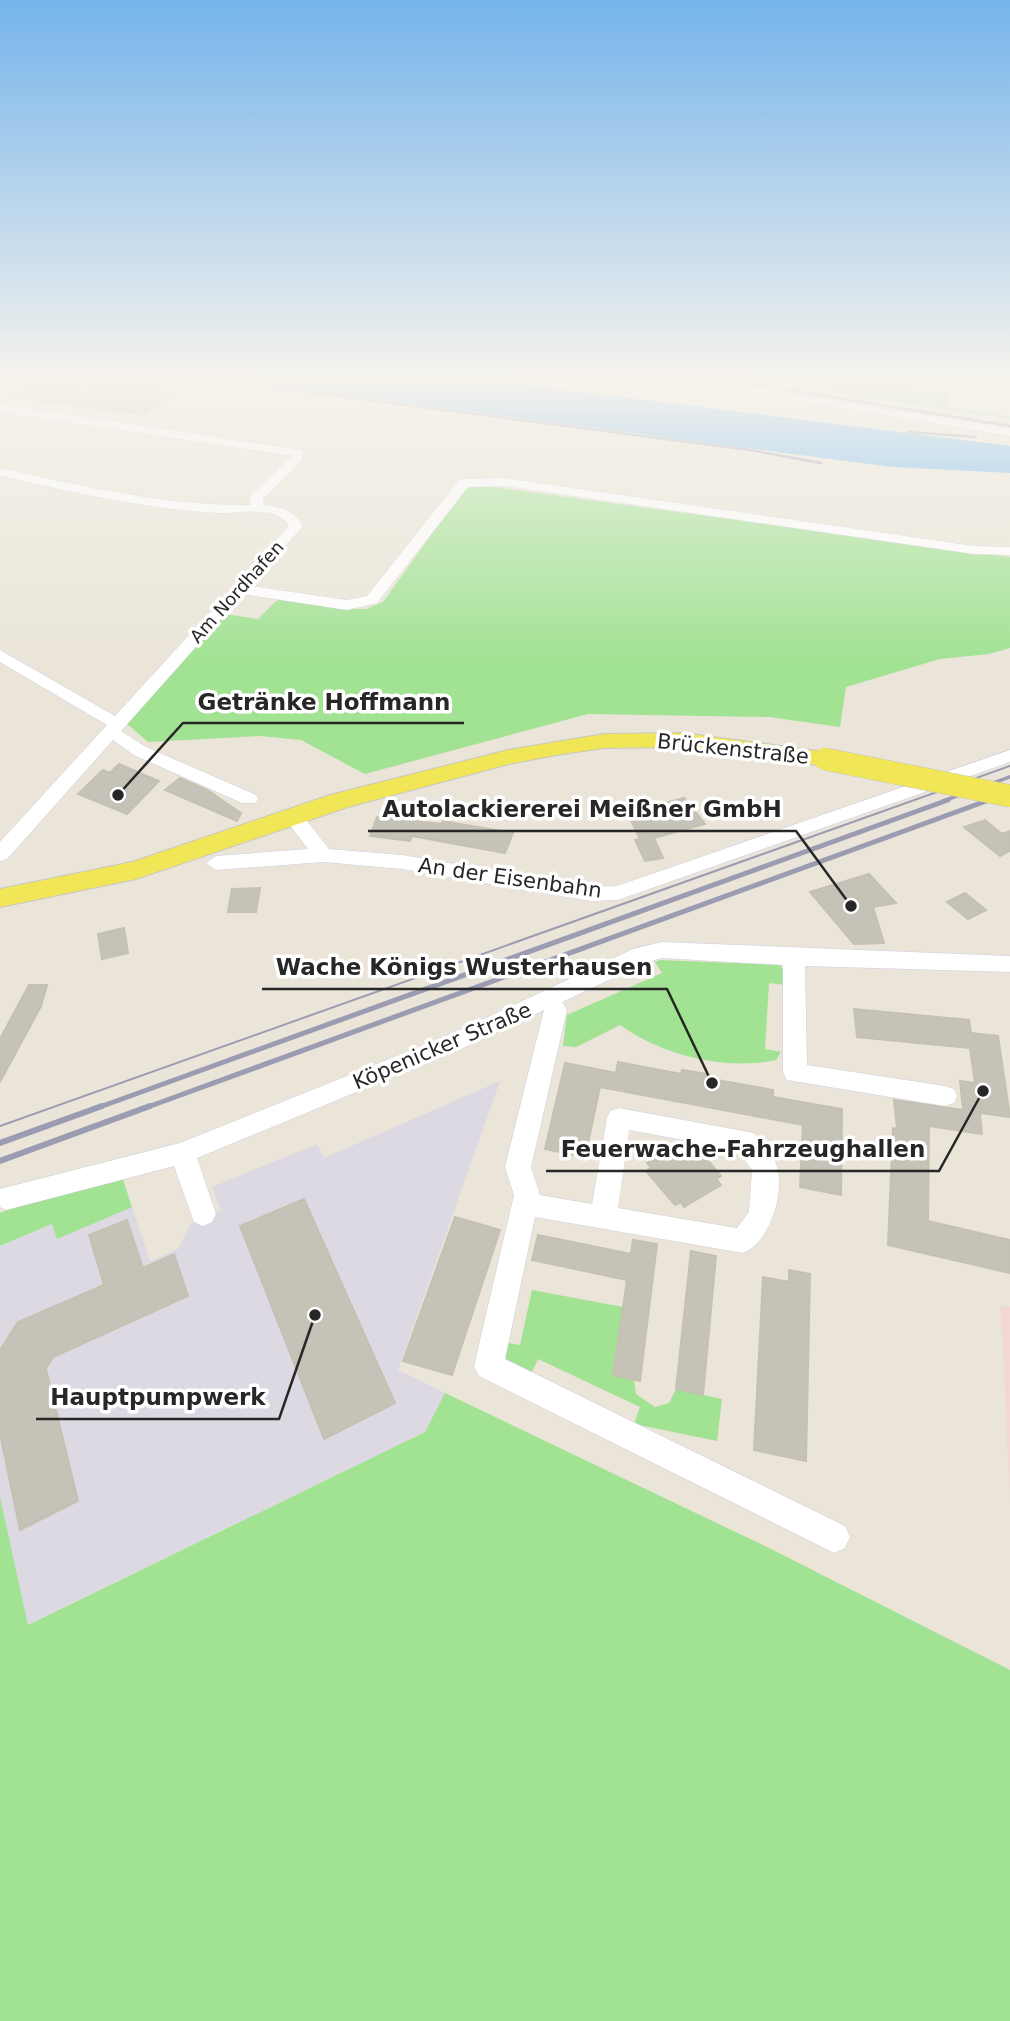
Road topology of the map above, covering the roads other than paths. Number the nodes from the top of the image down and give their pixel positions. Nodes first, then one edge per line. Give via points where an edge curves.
1 (19, 476) edge
2 (278, 476) edge
3 (257, 506) junction
4 (1010, 551) edge
5 (241, 589) junction
6 (0, 655) edge
7 (113, 728) junction
8 (1010, 756) edge
9 (1010, 796) edge
10 (249, 799) dead end
11 (293, 816) junction
12 (0, 854) edge
13 (323, 855) junction
14 (216, 863) dead end
15 (0, 898) edge
16 (794, 957) junction
17 (1009, 963) edge
18 (549, 1000) junction
19 (945, 1096) dead end
20 (183, 1153) junction
21 (6, 1198) dead end
22 (525, 1204) junction
23 (203, 1214) dead end
24 (603, 1217) junction
25 (834, 1537) dead end

1 - 3 street, Am Nordhafen via 219,509
2 - 3 street via 256,498
3 - 5 street, Am Nordhafen via 289,516 296,526
4 - 5 street via 974,551 474,481 464,483 372,600 347,605
5 - 7 street, Am Nordhafen
6 - 7 street via 106,719
7 - 10 street via 140,751
7 - 12 street, Am Nordhafen
8 - 13 street, An der Eisenbahn via 618,892 591,894 402,862
9 - 11 main road, Brückenstraße, bridge via 715,742 650,739 604,741 508,757
11 - 13 street
11 - 15 main road via 136,870
13 - 14 street, An der Eisenbahn
16 - 17 street, Köpenicker Straße
16 - 18 street, Köpenicker Straße via 662,950 641,955
16 - 19 street via 795,1073
18 - 20 street, Köpenicker Straße
18 - 22 lane via 555,1010 519,1167
20 - 21 street, Köpenicker Straße
20 - 23 street
22 - 24 street
22 - 25 lane via 489,1366
24 - 24 street via 743,1241 762,1215 765,1168 745,1141 619,1118

